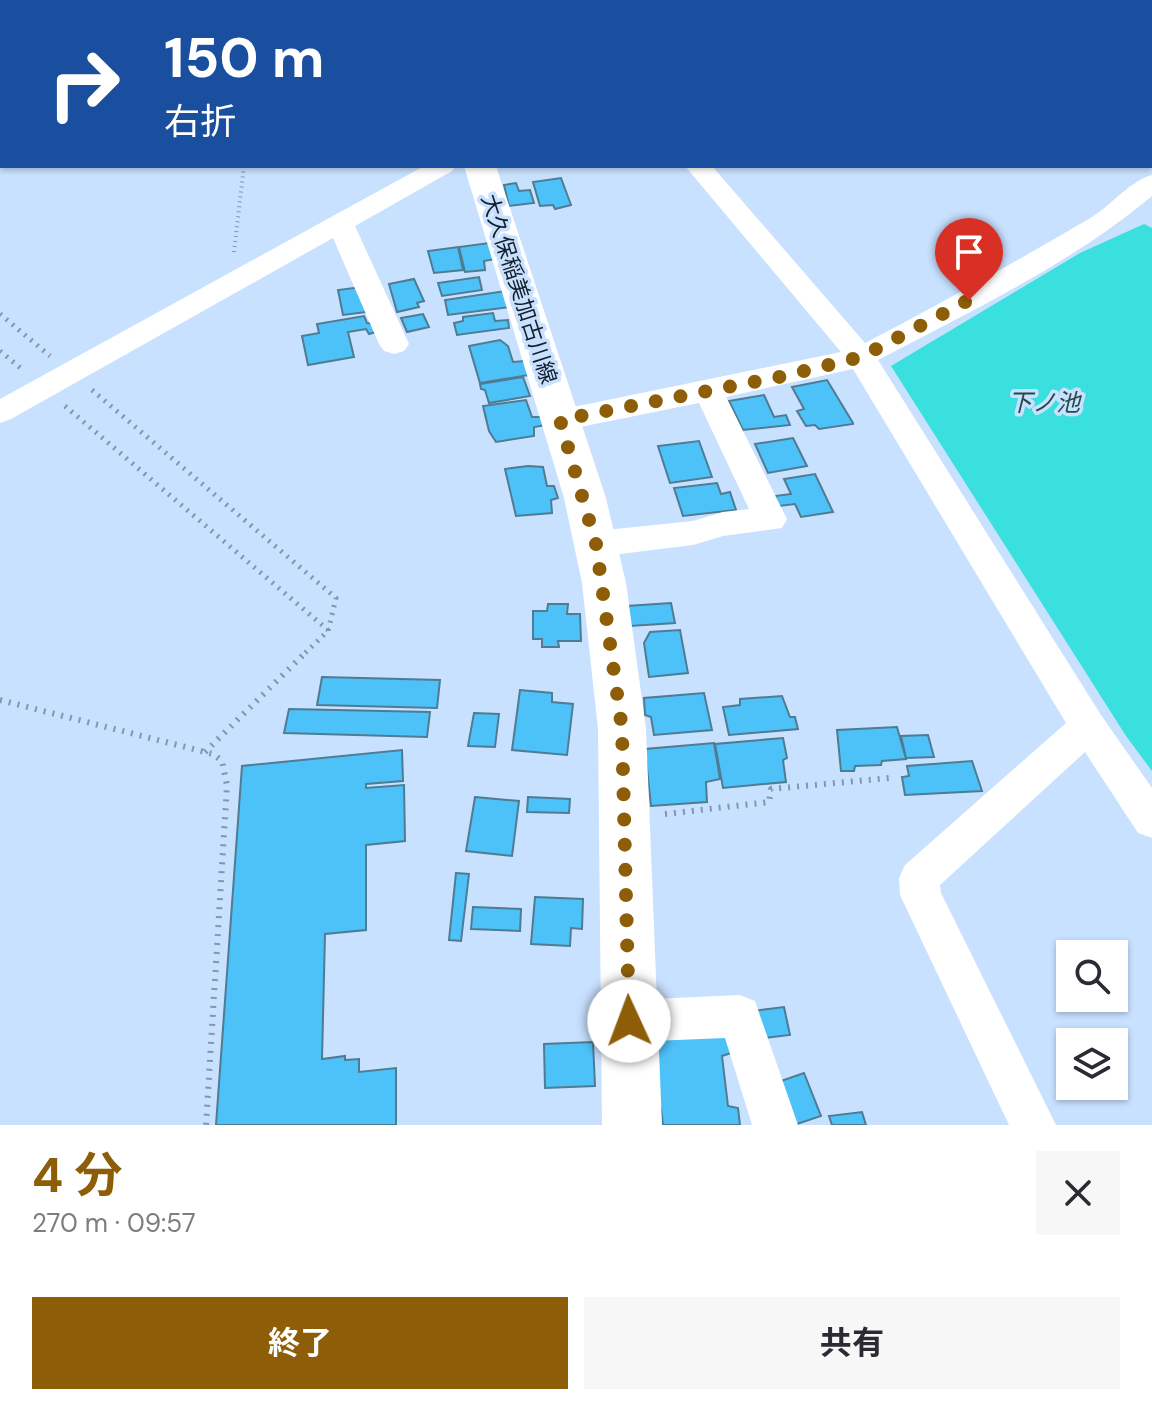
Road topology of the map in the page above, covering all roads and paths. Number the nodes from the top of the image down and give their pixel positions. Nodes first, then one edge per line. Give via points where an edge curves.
1 (244, 168) edge
2 (439, 168) edge
3 (481, 168) edge
4 (700, 168) edge
5 (1152, 183) edge
6 (340, 223) junction
7 (241, 279) junction
8 (0, 314) edge
9 (394, 344) dead end
10 (861, 357) junction
11 (71, 373) junction
12 (44, 388) junction
13 (708, 391) junction
14 (0, 412) edge
15 (560, 420) junction
16 (596, 544) junction
17 (328, 631) junction
18 (0, 700) edge
19 (1088, 726) junction
20 (205, 752) junction
21 (889, 778) dead end
22 (624, 818) junction
23 (1152, 821) edge
24 (629, 1021) junction
25 (206, 1125) edge
26 (632, 1125) edge
27 (775, 1125) edge
28 (1032, 1125) edge

1 - 7 path via 234,258
2 - 6 street
3 - 15 main road, 大久保稲美加古川線
4 - 10 street
5 - 10 street via 1115,214 1009,278
6 - 7 street
6 - 9 street
7 - 11 street
8 - 11 path
10 - 13 street
10 - 19 street
11 - 12 street
11 - 17 path via 336,598
12 - 14 street
12 - 17 path
13 - 15 street
13 - 16 street via 770,519
15 - 16 main road, 大久保稲美加古川線
16 - 22 main road, 大久保稲美加古川線 via 622,729
17 - 20 path
18 - 20 path
19 - 23 street
19 - 28 street via 919,878 921,895
20 - 25 path via 222,761 227,785
21 - 22 path via 771,789 769,802
22 - 24 main road, 大久保稲美加古川線
24 - 26 main road, 大久保稲美加古川線
24 - 27 street via 740,1016

